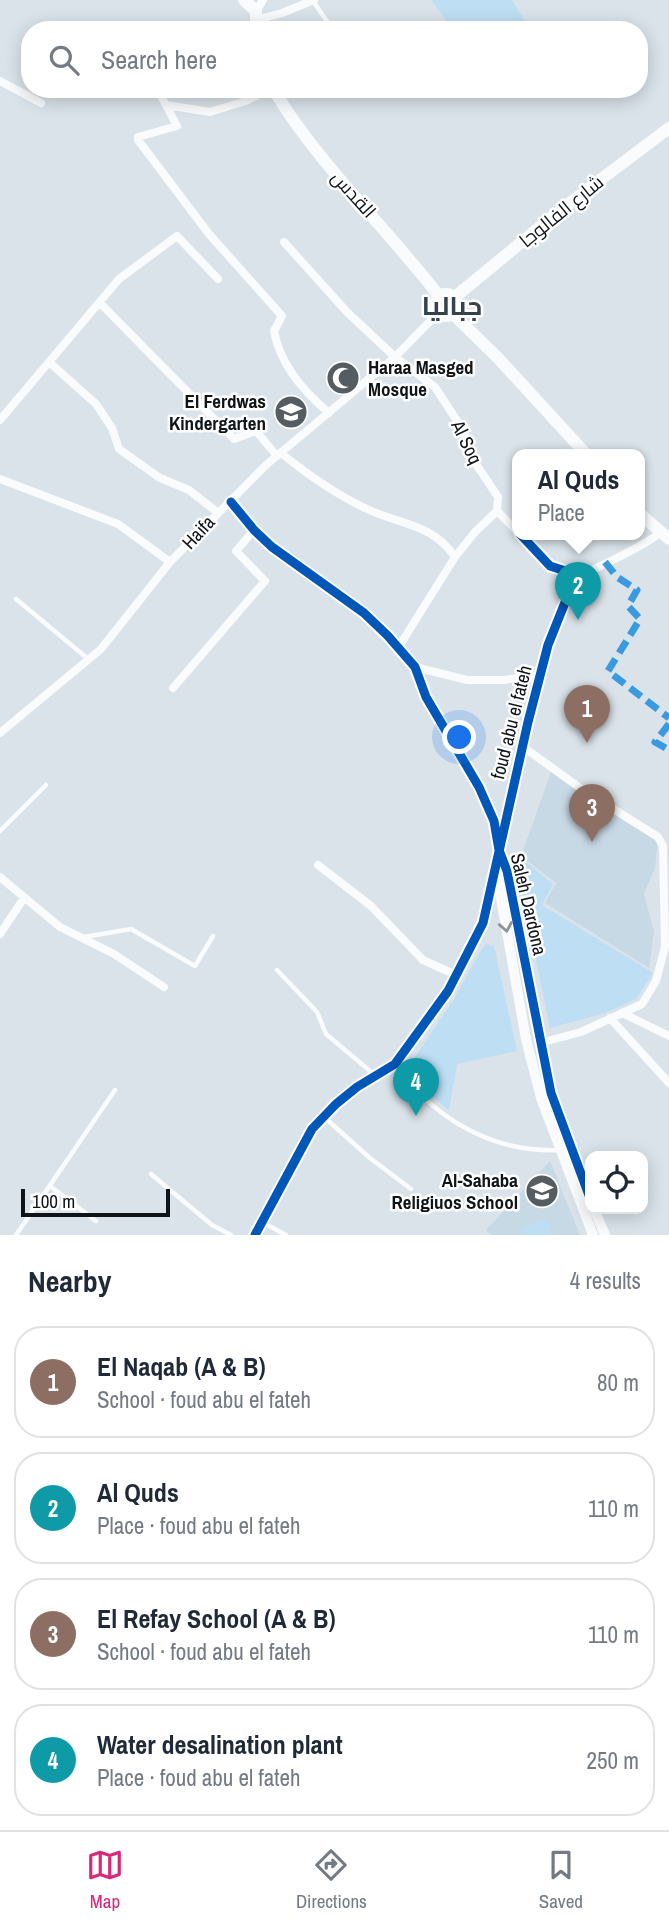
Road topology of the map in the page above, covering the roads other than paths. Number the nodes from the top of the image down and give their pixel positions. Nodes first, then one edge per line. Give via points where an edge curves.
1 (244, 0) edge
2 (314, 1) edge
3 (258, 15) edge
4 (327, 21) edge
5 (0, 81) edge
6 (21, 92) edge
7 (32, 98) edge
8 (162, 98) edge
9 (252, 98) edge
10 (277, 98) edge
11 (41, 103) dead end
12 (166, 104) junction
13 (669, 128) edge
14 (284, 242) dead end
15 (218, 279) dead end
16 (439, 296) junction
17 (455, 298) junction
18 (100, 303) junction
19 (438, 313) junction
20 (453, 314) junction
21 (395, 357) junction
22 (48, 362) junction
23 (329, 413) junction
24 (0, 420) edge
25 (581, 449) edge
26 (279, 454) junction
27 (0, 479) edge
28 (231, 502) junction
29 (497, 511) junction
30 (217, 512) junction
31 (645, 518) edge
32 (512, 527) edge
33 (254, 530) junction
34 (665, 536) edge
35 (525, 540) edge
36 (455, 557) junction
37 (170, 562) junction
38 (581, 576) junction
39 (16, 599) dead end
40 (398, 648) junction
41 (88, 658) junction
42 (415, 667) junction
43 (540, 675) junction
44 (173, 688) dead end
45 (0, 733) edge
46 (522, 746) junction
47 (47, 785) dead end
48 (0, 831) edge
49 (500, 855) junction
50 (318, 864) dead end
51 (0, 877) edge
52 (24, 898) junction
53 (0, 934) edge
54 (213, 936) dead end
55 (79, 938) junction
56 (277, 970) dead end
57 (457, 975) junction
58 (164, 987) dead end
59 (622, 1013) junction
60 (610, 1018) junction
61 (669, 1036) edge
62 (540, 1043) junction
63 (395, 1063) junction
64 (377, 1076) junction
65 (669, 1083) edge
66 (115, 1090) dead end
67 (324, 1117) junction
68 (565, 1150) junction
69 (151, 1174) dead end
70 (50, 1186) junction
71 (411, 1188) dead end
72 (585, 1188) edge
73 (596, 1214) edge
74 (96, 1221) dead end
75 (262, 1222) junction
76 (16, 1235) edge
77 (231, 1235) edge
78 (255, 1235) edge
79 (286, 1235) edge
80 (593, 1235) edge
81 (604, 1235) edge

1 - 3 main road
2 - 3 street
2 - 4 lane
5 - 6 street
7 - 11 street
8 - 12 street
9 - 12 street via 210,112
10 - 16 main road, القدس via 315,152
12 - 23 street via 177,126 138,140 209,234 282,316 274,331 284,362
13 - 17 main road, شارع الفالوجا via 584,191
14 - 21 street, Al Soq
15 - 18 street via 177,236 119,279
16 - 17 main road
16 - 19 main road via 435,302
17 - 20 main road via 458,304
18 - 22 street
18 - 26 street via 234,439 256,432
19 - 20 main road
19 - 21 street, Haifa
20 - 25 main road
21 - 23 street, Haifa
21 - 29 street, Al Soq via 435,387 498,497
22 - 24 street
22 - 30 street via 96,404 119,449 160,478 189,489
23 - 26 street, Haifa
26 - 28 street, Haifa
26 - 36 street via 320,484 368,510 430,532 446,543
27 - 37 street via 118,524
28 - 30 street, Haifa
28 - 33 street, Saleh Dardona
29 - 32 street, Al Soq
29 - 36 street
30 - 37 street, Haifa
31 - 34 main road
33 - 40 street, Saleh Dardona via 364,613
33 - 44 street via 236,551 265,581
34 - 38 street
35 - 38 street, Al Soq via 550,566
36 - 40 street
37 - 41 street, Haifa via 101,649
38 - 43 street, foud abu el fateh via 566,600
39 - 41 lane
40 - 42 street, Saleh Dardona
41 - 45 street, Haifa
42 - 43 street via 467,680
42 - 49 street, Saleh Dardona via 426,697 479,787 494,821
43 - 46 street, foud abu el fateh
46 - 49 street, foud abu el fateh
46 - 59 street via 661,839 666,947 656,981 642,1004
47 - 48 lane
49 - 57 street, foud abu el fateh via 483,923
49 - 62 street, Saleh Dardona via 507,871
49 -> 68 street, Saleh Dardona via 497,876 526,1039 541,1098
50 - 57 street via 371,906 423,960
51 - 52 street
52 - 53 street
52 - 55 street
54 - 55 lane via 195,966 131,929
55 - 58 street via 114,954
56 - 64 lane via 317,1012 326,1034
57 - 63 street, foud abu el fateh
59 - 60 street
59 - 61 street
60 - 62 street
60 - 65 street
62 - 68 street, Saleh Dardona
63 - 64 street, foud abu el fateh
63 - 68 lane via 410,1085 482,1138 540,1151
64 - 67 street, foud abu el fateh via 357,1087
66 - 70 lane
67 - 71 lane
67 - 75 street, foud abu el fateh via 312,1129
68 - 72 street, Saleh Dardona
68 - 80 street, Saleh Dardona
69 - 77 lane via 212,1225
70 - 74 lane
70 - 76 lane
73 - 81 street
75 - 78 street, foud abu el fateh
75 - 79 lane

